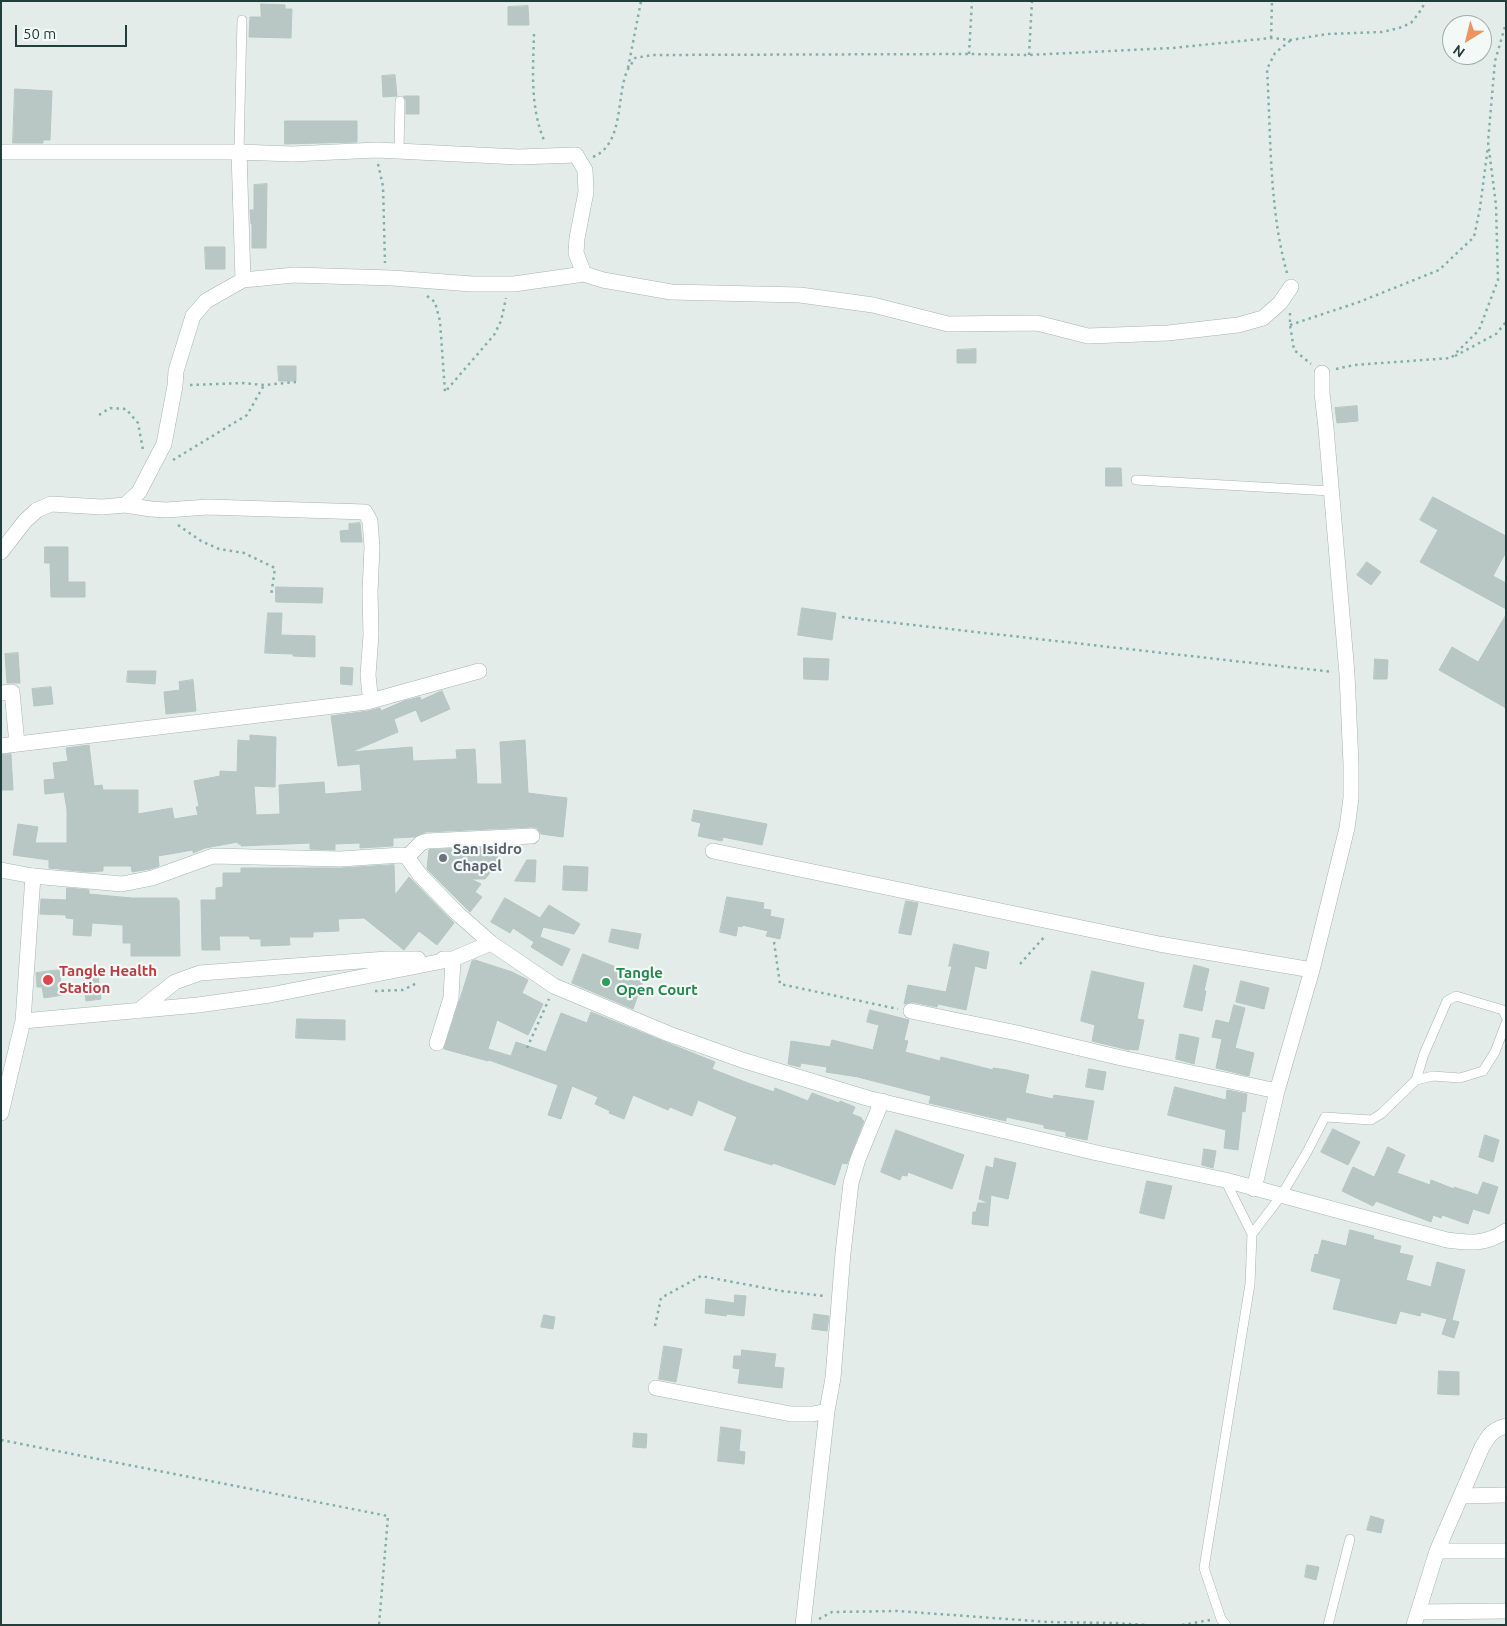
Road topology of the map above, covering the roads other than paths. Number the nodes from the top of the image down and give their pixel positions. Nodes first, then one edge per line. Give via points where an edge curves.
1 (242, 20) dead end
2 (400, 101) dead end
3 (1, 152) edge
4 (239, 152) junction
5 (399, 152) junction
6 (584, 274) junction
7 (244, 280) junction
8 (1291, 287) road end
9 (1322, 373) road end
10 (1136, 480) dead end
11 (1331, 491) junction
12 (126, 505) junction
13 (1, 552) edge
14 (479, 671) dead end
15 (1, 693) edge
16 (367, 702) junction
17 (17, 744) junction
18 (1, 746) edge
19 (532, 836) dead end
20 (713, 850) dead end
21 (407, 857) junction
22 (1, 870) edge
23 (33, 876) junction
24 (491, 943) junction
25 (452, 959) junction
26 (1312, 970) junction
27 (911, 1011) road end
28 (137, 1012) junction
29 (1506, 1017) edge
30 (23, 1021) junction
31 (1506, 1023) edge
32 (436, 1043) dead end
33 (1416, 1080) junction
34 (1277, 1091) junction
35 (882, 1101) junction
36 (1, 1113) edge
37 (1225, 1180) junction
38 (1254, 1189) junction
39 (1281, 1196) junction
40 (1506, 1231) edge
41 (1252, 1234) junction
42 (656, 1388) dead end
43 (827, 1411) junction
44 (1506, 1426) edge
45 (1506, 1495) edge
46 (1461, 1496) junction
47 (1350, 1539) dead end
48 (1437, 1551) junction
49 (1506, 1551) edge
50 (1505, 1613) edge
51 (1416, 1618) edge
52 (1447, 1618) edge
53 (1224, 1622) edge
54 (811, 1623) edge
55 (1328, 1625) edge

1 - 4 lane
2 - 5 lane
3 - 4 street
4 - 5 street
4 - 7 street
5 - 6 street via 518,157 576,155 585,170 586,192 576,253
6 - 7 street via 514,284 294,275
6 - 8 street via 671,292 800,295 873,305 948,324 1037,323 1088,336 1168,333 1238,325 1263,318 1280,303
7 - 12 street via 206,301 193,316 179,356 164,444 139,492
9 - 11 street
10 - 11 lane
11 - 26 street via 1347,674 1350,806
12 - 13 street via 102,508 51,504 37,510 25,521
12 - 16 street via 166,510 208,507 365,512 370,521 372,547 370,699
14 - 16 street
15 - 17 street via 12,692
16 - 17 street
17 - 18 street
19 - 21 street via 427,841
20 - 26 street via 1159,944
21 - 23 street via 213,856 152,878 122,884
21 - 24 street via 457,913
22 - 23 street
23 - 30 street
24 - 25 street
24 - 35 street via 554,986 669,1034 742,1060
25 - 28 street via 270,995
25 - 28 street via 387,959 200,973 175,982
25 - 32 street via 451,998
26 - 34 street
27 - 34 street
28 - 30 street
29 - 33 lane via 1503,1010 1456,996 1447,1001
30 - 36 street
31 - 33 lane via 1496,1052 1483,1071 1460,1078 1434,1076
33 - 39 lane via 1371,1120 1325,1117
34 - 38 street
35 - 37 street
35 - 43 street via 851,1183 833,1378
37 - 38 street
37 - 41 lane
38 - 39 street
39 - 40 street via 1447,1240 1475,1243
39 - 41 lane
41 - 53 lane via 1250,1284 1204,1568
42 - 43 street via 791,1414
43 - 54 street
44 - 46 street via 1489,1436
45 - 46 street
46 - 48 street
47 - 55 lane
48 - 49 street
48 - 51 street
50 - 52 street
51 - 52 street

